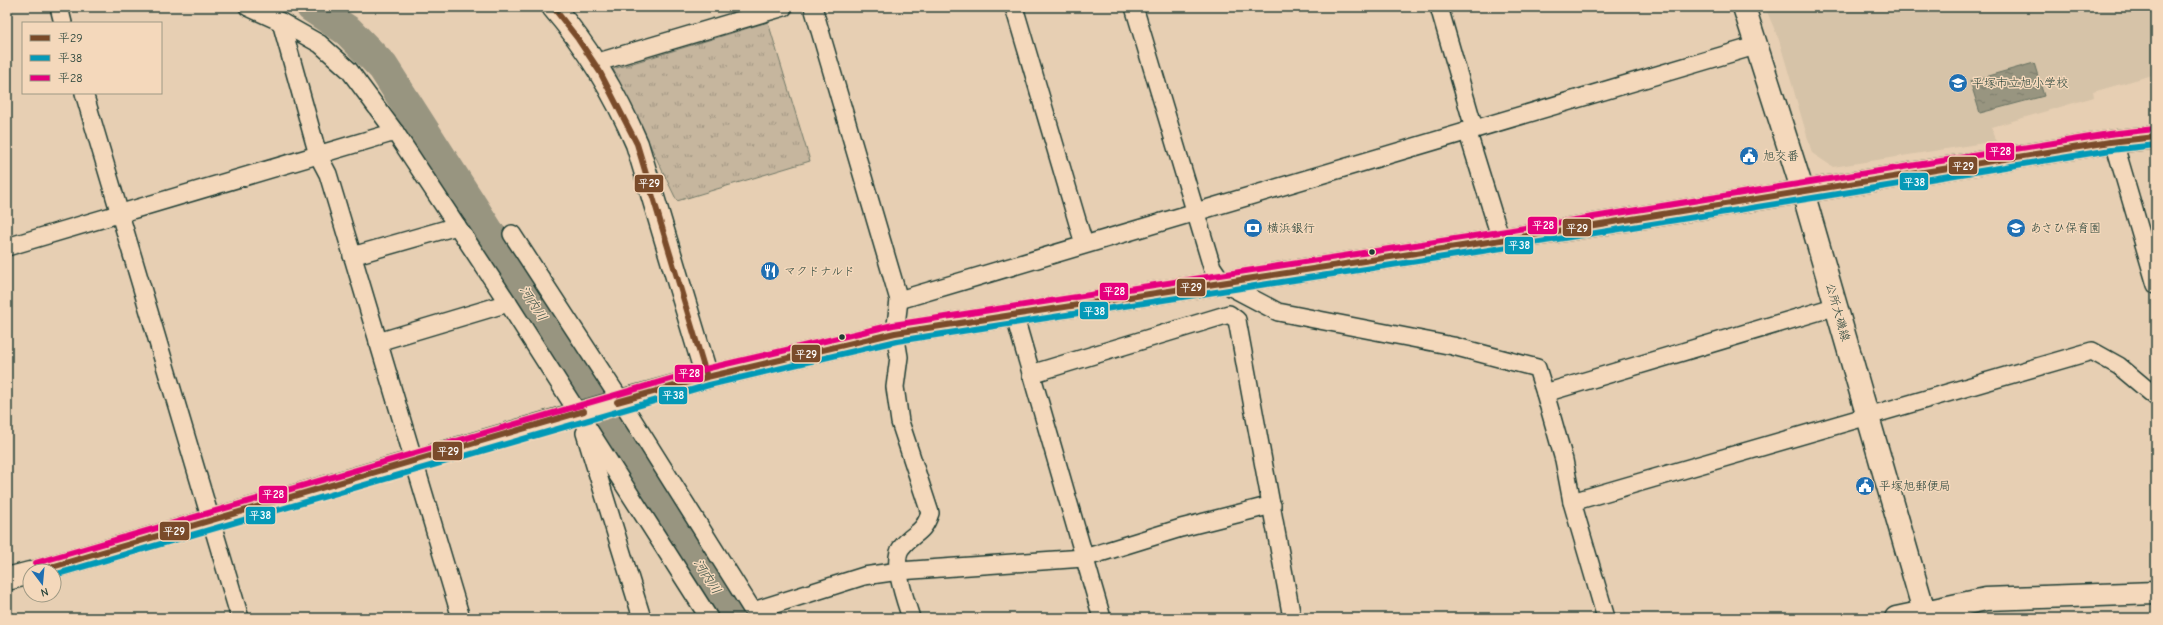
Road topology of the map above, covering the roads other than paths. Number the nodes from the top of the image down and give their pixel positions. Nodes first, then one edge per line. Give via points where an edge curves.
1 (58, 7) edge
2 (248, 7) edge
3 (553, 7) edge
4 (784, 7) edge
5 (813, 7) edge
6 (1014, 7) edge
7 (1134, 7) edge
8 (1438, 7) edge
9 (1744, 7) edge
10 (63, 22) edge
11 (281, 22) junction
12 (1755, 46) junction
13 (595, 63) junction
14 (84, 94) edge
15 (1471, 129) junction
16 (395, 132) junction
17 (2156, 137) edge
18 (2114, 142) junction
19 (318, 155) junction
20 (1803, 192) junction
21 (1196, 212) junction
22 (120, 213) junction
23 (457, 226) junction
24 (512, 234) dead end
25 (1501, 240) junction
26 (1084, 244) junction
27 (7, 247) edge
28 (352, 256) junction
29 (1223, 283) junction
30 (2156, 285) edge
31 (899, 300) junction
32 (508, 302) junction
33 (1837, 306) junction
34 (1014, 314) junction
35 (895, 333) junction
36 (378, 342) junction
37 (1031, 374) junction
38 (707, 377) junction
39 (1546, 393) junction
40 (2156, 397) edge
41 (619, 401) junction
42 (581, 412) junction
43 (1868, 418) junction
44 (414, 462) junction
45 (1572, 502) junction
46 (1272, 506) junction
47 (212, 520) junction
48 (1084, 558) junction
49 (62, 564) edge
50 (899, 571) junction
51 (22, 575) edge
52 (7, 579) edge
53 (2156, 593) edge
54 (1925, 614) edge
55 (755, 615) edge
56 (240, 618) edge
57 (462, 618) edge
58 (642, 618) edge
59 (709, 618) edge
60 (911, 618) edge
61 (1102, 618) edge
62 (1292, 618) edge
63 (1606, 618) edge
64 (1896, 618) edge

1 - 10 street
2 - 11 street
3 - 13 street
4 - 13 street
5 - 31 street
6 - 26 street
7 - 21 street
8 - 15 street
9 - 12 street, 公所大磯線
11 - 16 street via 320,44 349,70
11 - 19 street
12 - 15 street
12 - 20 street, 公所大磯線
13 - 38 street via 626,119 644,163
14 - 22 street
15 - 21 street
15 - 25 street
16 - 19 street
16 - 23 street
17 - 18 street
18 - 20 street
18 - 30 street
19 - 22 street
19 - 28 street via 328,174
20 - 25 street
20 - 33 street, 公所大磯線
21 - 26 street
21 - 29 street via 1212,267
22 - 27 street
22 - 47 street
23 - 28 street
23 - 32 street
24 - 41 street
25 - 29 street
26 - 31 street
28 - 36 street
29 - 34 street
29 - 39 street via 1278,312 1453,346 1537,368
31 - 35 street
32 - 36 street
32 - 42 street
33 - 39 street
33 - 43 street, 公所大磯線
34 - 35 street
34 - 37 street
35 - 38 street
35 - 50 street via 899,357 895,387 900,422 930,513 926,526 900,549 897,561
36 - 44 street
37 - 46 street via 1229,314 1236,320
37 - 48 street via 1055,450
38 - 41 street
39 - 45 street
40 - 43 street via 2119,366 2092,351
41 - 42 street
41 - 55 street
42 - 44 street
42 - 58 street
42 - 59 street
43 - 45 street
43 - 54 street, 公所大磯線
44 - 47 street
44 - 57 street
45 - 63 street
46 - 48 street via 1181,528
46 - 62 street
47 - 49 street
47 - 56 street
48 - 50 street
48 - 61 street
50 - 55 street via 864,576
50 - 60 street
51 - 52 street
53 - 54 street via 1986,599
54 - 64 street

